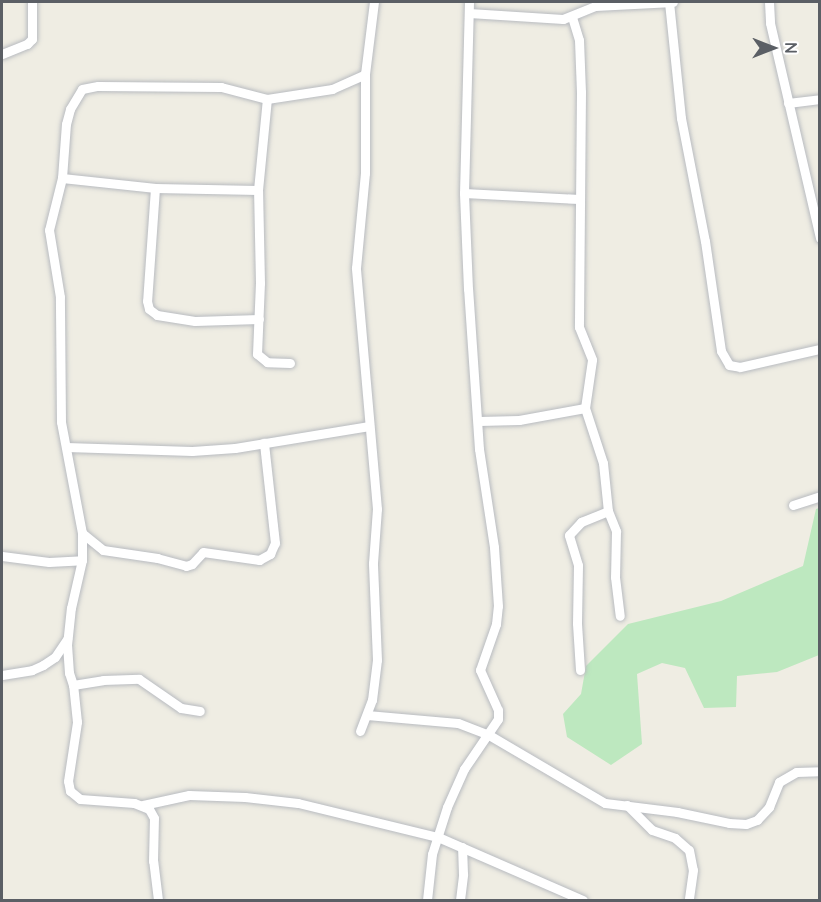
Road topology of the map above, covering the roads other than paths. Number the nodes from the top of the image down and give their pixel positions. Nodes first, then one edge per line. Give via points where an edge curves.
1 (32, 2) edge
2 (374, 2) edge
3 (469, 2) edge
4 (672, 2) edge
5 (769, 2) edge
6 (469, 13) junction
7 (572, 17) junction
8 (2, 54) edge
9 (365, 74) junction
10 (267, 99) junction
11 (819, 99) edge
12 (788, 103) junction
13 (62, 178) junction
14 (155, 188) junction
15 (258, 190) junction
16 (464, 193) junction
17 (579, 199) junction
18 (819, 232) edge
19 (259, 319) junction
20 (819, 349) edge
21 (290, 363) dead end
22 (585, 408) junction
23 (479, 421) junction
24 (369, 426) junction
25 (264, 443) junction
26 (66, 447) junction
27 (819, 496) edge
28 (793, 505) dead end
29 (608, 511) junction
30 (82, 533) junction
31 (2, 556) edge
32 (82, 560) junction
33 (620, 616) dead end
34 (68, 636) junction
35 (580, 670) dead end
36 (2, 675) edge
37 (73, 685) junction
38 (200, 711) dead end
39 (368, 715) junction
40 (360, 731) dead end
41 (489, 735) junction
42 (819, 771) edge
43 (143, 805) junction
44 (627, 806) junction
45 (438, 837) junction
46 (462, 847) junction
47 (158, 900) edge
48 (427, 900) edge
49 (460, 900) edge
50 (583, 900) edge
51 (688, 900) edge

1 - 8 street via 32,39
2 - 9 street
3 - 6 street
4 - 7 street via 595,6
4 - 20 street via 681,117 721,351 729,365 740,367
5 - 12 street
6 - 7 street via 549,20
6 - 16 street
7 - 17 street via 579,40
9 - 10 street via 332,89
9 - 24 street via 365,173 356,268
10 - 13 street via 221,87 82,89 66,124
10 - 15 street
11 - 12 street
12 - 18 street
13 - 14 street
13 - 26 street via 49,230 60,297 59,404
14 - 15 street
14 - 19 street via 149,309 171,319
15 - 19 street
16 - 17 street
16 - 23 street
17 - 22 street via 579,327 592,360
19 - 21 street via 258,357 267,362
22 - 23 street via 519,420
22 - 29 street via 603,463
23 - 41 street via 481,470 494,547 498,606 496,624 480,665 498,710 498,719
24 - 25 street
24 - 39 street via 377,509 373,563 377,660
25 - 26 street via 192,451
25 - 30 street via 275,543 270,554 259,560 203,552 186,566 103,550
26 - 30 street
27 - 28 street
29 - 33 street via 616,531 615,577
29 - 35 street via 577,525 569,535 578,565
30 - 32 street
31 - 32 street via 49,562
32 - 34 street
34 - 36 street via 55,657 43,665
34 - 37 street
37 - 38 street via 135,678 181,708
37 - 43 street via 77,722 68,771 70,791 80,799
39 - 40 street
39 - 41 street via 458,723
41 - 44 street via 605,803
41 - 45 street via 464,769
42 - 44 street via 796,772 779,782 769,807 757,820 746,824
43 - 45 street via 189,795 245,797 298,803
43 - 47 street via 154,818 153,861
44 - 51 street via 652,830 675,838 689,850 693,870
45 - 46 street
45 - 48 street
46 - 49 street
46 - 50 street

